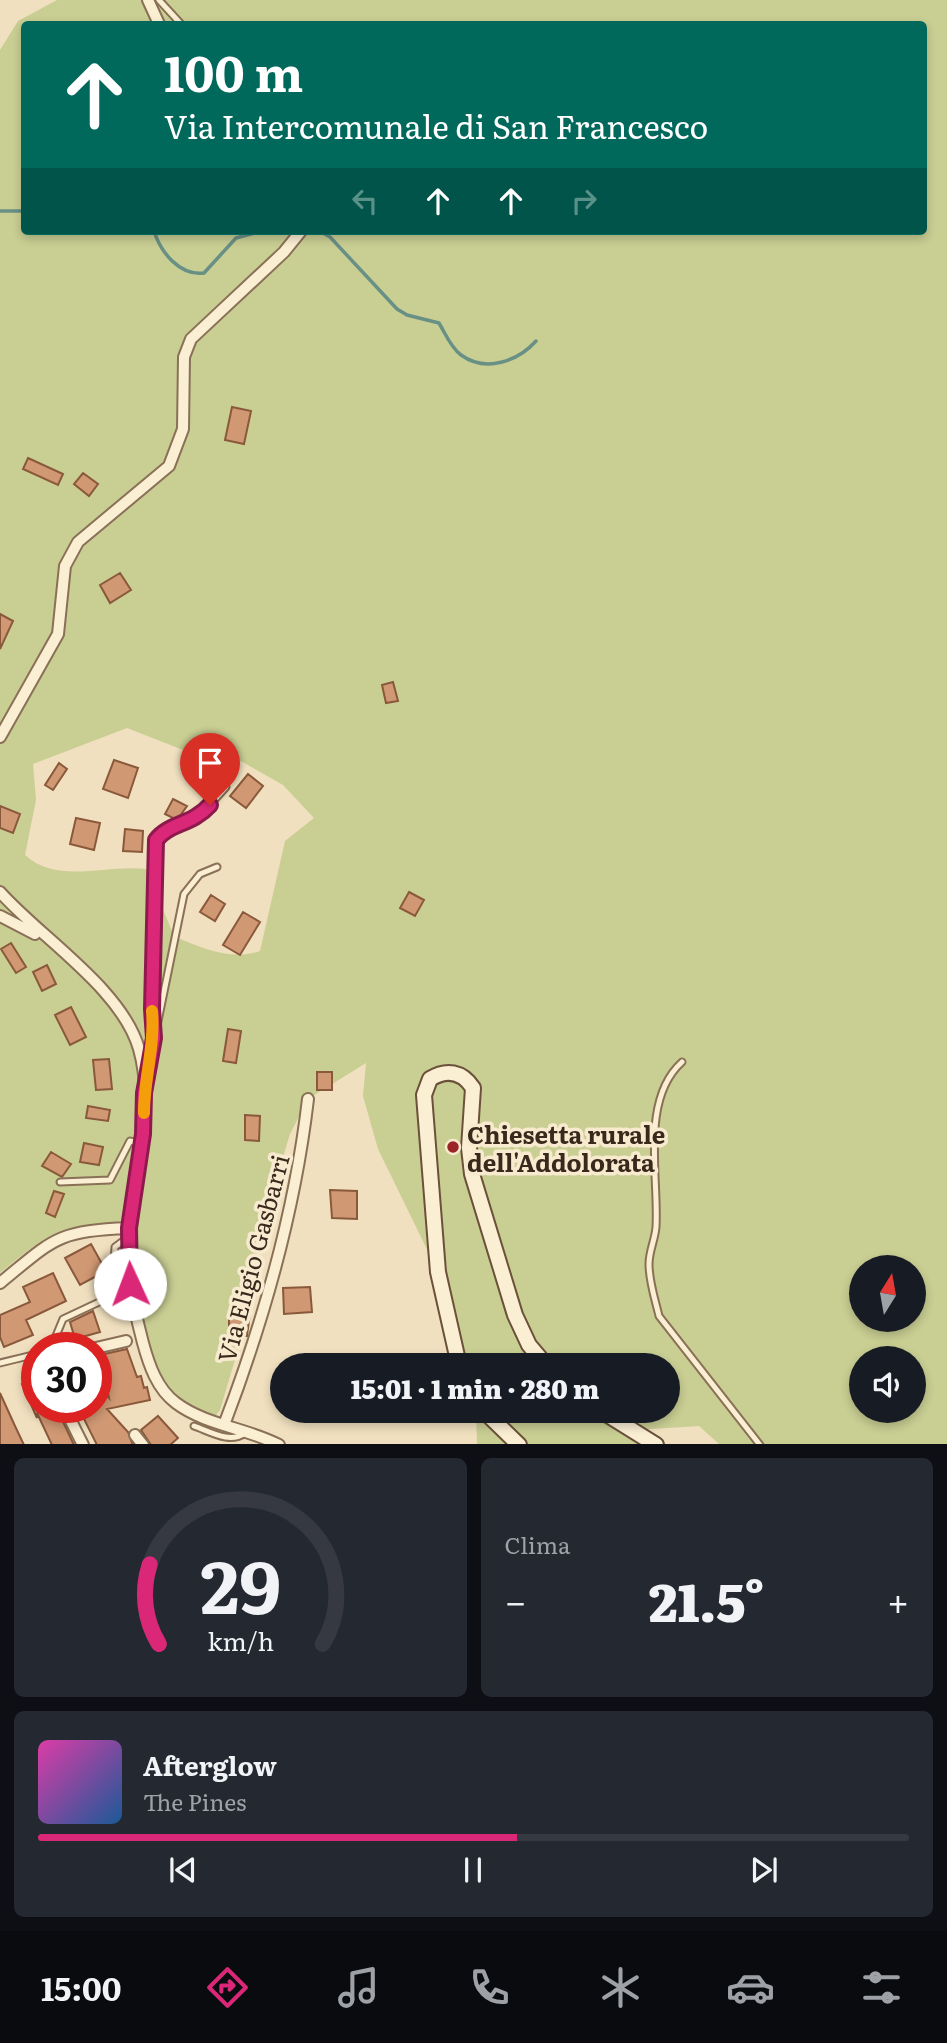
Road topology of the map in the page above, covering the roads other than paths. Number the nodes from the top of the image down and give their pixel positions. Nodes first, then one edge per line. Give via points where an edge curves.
1 (148, 0) edge
2 (159, 0) edge
3 (158, 21) edge
4 (178, 21) edge
5 (298, 235) edge
6 (0, 737) edge
7 (226, 788) dead end
8 (217, 867) dead end
9 (0, 892) edge
10 (0, 916) edge
11 (52, 942) junction
12 (154, 1038) junction
13 (682, 1062) dead end
14 (144, 1093) junction
15 (308, 1099) dead end
16 (142, 1144) junction
17 (60, 1182) dead end
18 (129, 1232) junction
19 (0, 1283) edge
20 (57, 1332) edge
21 (126, 1341) dead end
22 (112, 1344) edge
23 (455, 1353) edge
24 (536, 1353) edge
25 (21, 1358) edge
26 (0, 1363) edge
27 (72, 1423) edge
28 (497, 1423) edge
29 (621, 1423) edge
30 (224, 1425) junction
31 (194, 1426) dead end
32 (248, 1431) junction
33 (135, 1434) dead end
34 (236, 1441) edge
35 (83, 1444) edge
36 (143, 1444) edge
37 (279, 1444) edge
38 (519, 1444) edge
39 (656, 1444) edge
40 (760, 1444) edge

1 - 3 street
2 - 4 lane
5 - 6 street via 191,339 184,357 183,429 169,467 78,542 65,566 58,634
7 - 12 lane via 199,817 165,831 156,840
8 - 12 lane via 200,874 184,894
9 - 11 street
10 - 11 street
11 - 14 street via 114,1003 139,1046
12 - 14 lane
13 - 40 lane via 672,1071 658,1111 656,1227 649,1265 654,1295 659,1317
14 - 16 street
15 - 30 street, Via Eligio Gasbarri via 302,1158 264,1314
16 - 17 lane via 130,1141 110,1180
16 - 18 street
18 - 19 street via 80,1231 55,1239
18 - 20 lane via 115,1247 112,1296 62,1319
18 - 30 street via 130,1284 151,1369 178,1405
21 - 22 street
23 - 24 street via 438,1272 424,1095 430,1079 446,1073 460,1075 473,1088 472,1174 515,1315
25 - 26 lane
27 - 35 street
28 - 38 street
29 - 39 street
30 - 32 street
31 - 34 lane
32 - 34 lane
32 - 37 street
33 - 36 street

